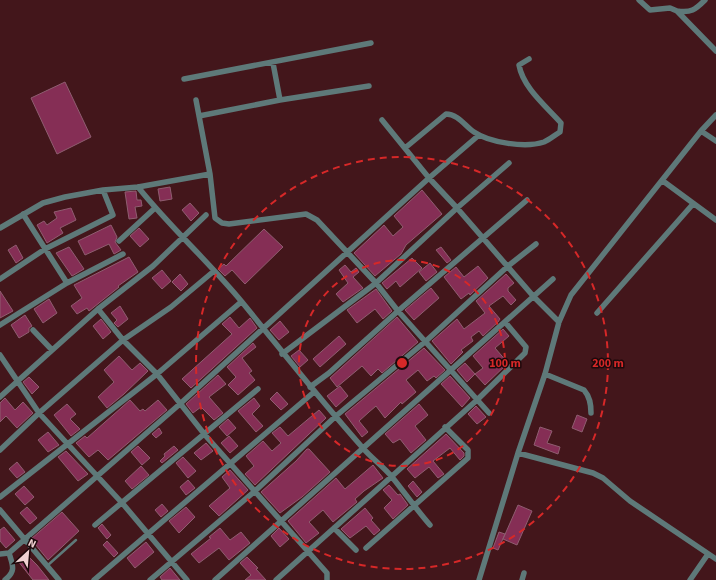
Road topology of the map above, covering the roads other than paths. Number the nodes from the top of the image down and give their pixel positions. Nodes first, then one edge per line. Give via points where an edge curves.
1 (639, 0) edge
2 (705, 0) edge
3 (677, 11) junction
4 (371, 43) dead end
5 (716, 51) edge
6 (529, 59) dead end
7 (273, 63) junction
8 (184, 79) dead end
9 (369, 86) dead end
10 (196, 100) dead end
11 (280, 100) junction
12 (716, 115) edge
13 (199, 116) junction
14 (382, 120) dead end
15 (701, 131) junction
16 (479, 135) junction
17 (716, 141) edge
18 (405, 148) junction
19 (509, 163) dead end
20 (210, 174) junction
21 (429, 178) junction
22 (663, 181) junction
23 (138, 187) junction
24 (103, 190) junction
25 (527, 200) dead end
26 (692, 204) junction
27 (155, 208) junction
28 (457, 208) junction
29 (23, 214) junction
30 (206, 215) dead end
31 (716, 220) edge
32 (0, 228) edge
33 (184, 237) junction
34 (483, 238) junction
35 (119, 241) dead end
36 (536, 244) dead end
37 (44, 249) junction
38 (347, 251) junction
39 (123, 254) dead end
40 (508, 266) junction
41 (214, 271) junction
42 (0, 279) edge
43 (553, 280) dead end
44 (66, 283) junction
45 (376, 283) junction
46 (534, 297) junction
47 (241, 302) junction
48 (98, 309) junction
49 (398, 311) junction
50 (597, 313) dead end
51 (504, 322) junction
52 (559, 322) junction
53 (0, 325) edge
54 (262, 329) junction
55 (33, 330) dead end
56 (123, 340) junction
57 (426, 340) junction
58 (52, 350) junction
59 (282, 354) junction
60 (0, 355) edge
61 (451, 369) junction
62 (157, 374) junction
63 (545, 374) junction
64 (17, 382) junction
65 (310, 387) junction
66 (258, 388) dead end
67 (314, 392) junction
68 (0, 397) edge
69 (477, 400) junction
70 (181, 403) junction
71 (39, 413) junction
72 (489, 413) dead end
73 (591, 413) dead end
74 (336, 416) junction
75 (445, 427) junction
76 (205, 434) junction
77 (68, 445) junction
78 (362, 448) junction
79 (0, 450) edge
80 (518, 453) junction
81 (232, 464) junction
82 (98, 476) junction
83 (391, 476) junction
84 (255, 491) junction
85 (0, 497) edge
86 (123, 504) junction
87 (413, 506) junction
88 (0, 510) edge
89 (280, 521) junction
90 (430, 524) dead end
91 (95, 525) dead end
92 (334, 528) junction
93 (148, 534) junction
94 (25, 539) junction
95 (76, 540) dead end
96 (366, 548) dead end
97 (356, 550) dead end
98 (307, 551) junction
99 (9, 553) junction
100 (0, 554) edge
101 (708, 554) junction
102 (716, 559) edge
103 (172, 561) junction
104 (47, 566) junction
105 (524, 573) dead end
106 (5, 580) edge
107 (59, 580) edge
108 (94, 580) edge
109 (150, 580) edge
110 (187, 580) edge
111 (215, 580) edge
112 (276, 580) edge
113 (327, 580) edge
114 (479, 580) edge
115 (522, 580) edge
116 (690, 580) edge

1 - 3 street via 650,10 670,8
2 - 3 street via 687,12
3 - 5 street
4 - 7 street
6 - 16 street via 519,65 520,70 530,89 561,123 560,132 534,144 492,141
7 - 8 street
7 - 11 street
9 - 11 street
10 - 13 street
11 - 13 street
12 - 15 street
13 - 20 street
14 - 18 street
15 - 17 street
15 - 22 street
16 - 18 street via 455,116 446,114
16 - 21 street
18 - 21 street
19 - 28 street
20 - 23 street
20 - 38 street via 215,218 222,223 306,214 316,220
21 - 28 street
21 - 38 street
22 - 26 street
22 - 52 street via 571,295
23 - 24 street
23 - 27 street
24 - 29 street via 43,203
24 - 37 street via 113,214
25 - 34 street
26 - 31 street
26 - 50 street
27 - 33 street
27 - 35 street
28 - 34 street
28 - 45 street
29 - 32 street
29 - 37 street
30 - 33 street
33 - 41 street
33 - 48 street via 153,266
34 - 40 street
34 - 49 street
36 - 40 street
37 - 42 street
37 - 44 street
38 - 45 street
38 - 54 street
39 - 44 street
40 - 46 street
40 - 57 street
41 - 47 street
41 - 56 street via 171,307
43 - 46 street
44 - 53 street
45 - 49 street
45 - 59 street
46 - 51 street
46 - 52 street
47 - 54 street
47 - 62 street
48 - 56 street
48 - 58 street
49 - 57 street
49 - 65 street
51 - 61 street
51 - 69 street via 526,350
52 - 63 street
54 - 59 street
54 - 70 street
55 - 58 street
56 - 62 street
56 - 71 street
57 - 61 street
57 - 74 street
58 - 64 street
59 - 65 street
60 - 64 street
61 - 69 street
61 - 78 street
62 - 70 street
62 - 77 street
63 - 73 street via 584,390 588,394
63 - 80 street
64 - 68 street
64 - 71 street
65 - 67 street
66 - 76 street
67 - 74 street
67 - 81 street via 273,425
69 - 72 street
69 - 75 street
70 - 76 street
70 - 82 street
71 - 77 street
71 - 79 street
74 - 78 street
74 - 84 street
75 - 83 street
75 - 87 street via 468,450 469,456
76 - 81 street
76 - 86 street
77 - 82 street
77 - 85 street
78 - 83 street
78 - 89 street
80 - 101 street via 603,478 630,501
80 - 114 street
81 - 84 street
81 - 93 street
82 - 86 street
82 - 94 street
83 - 87 street
83 - 92 street
84 - 89 street
84 - 103 street
86 - 91 street
86 - 93 street
87 - 90 street
87 - 96 street
88 - 94 street
89 - 98 street
89 - 111 street
92 - 97 street
92 - 98 street
93 - 103 street
93 - 108 street
94 - 99 street
94 - 104 street
95 - 104 lane
98 - 112 street
98 - 113 street via 327,573
99 - 100 street
99 - 106 street via 14,568
101 - 102 street
101 - 116 street
103 - 109 street
103 - 110 street
104 - 107 street
105 - 115 street

